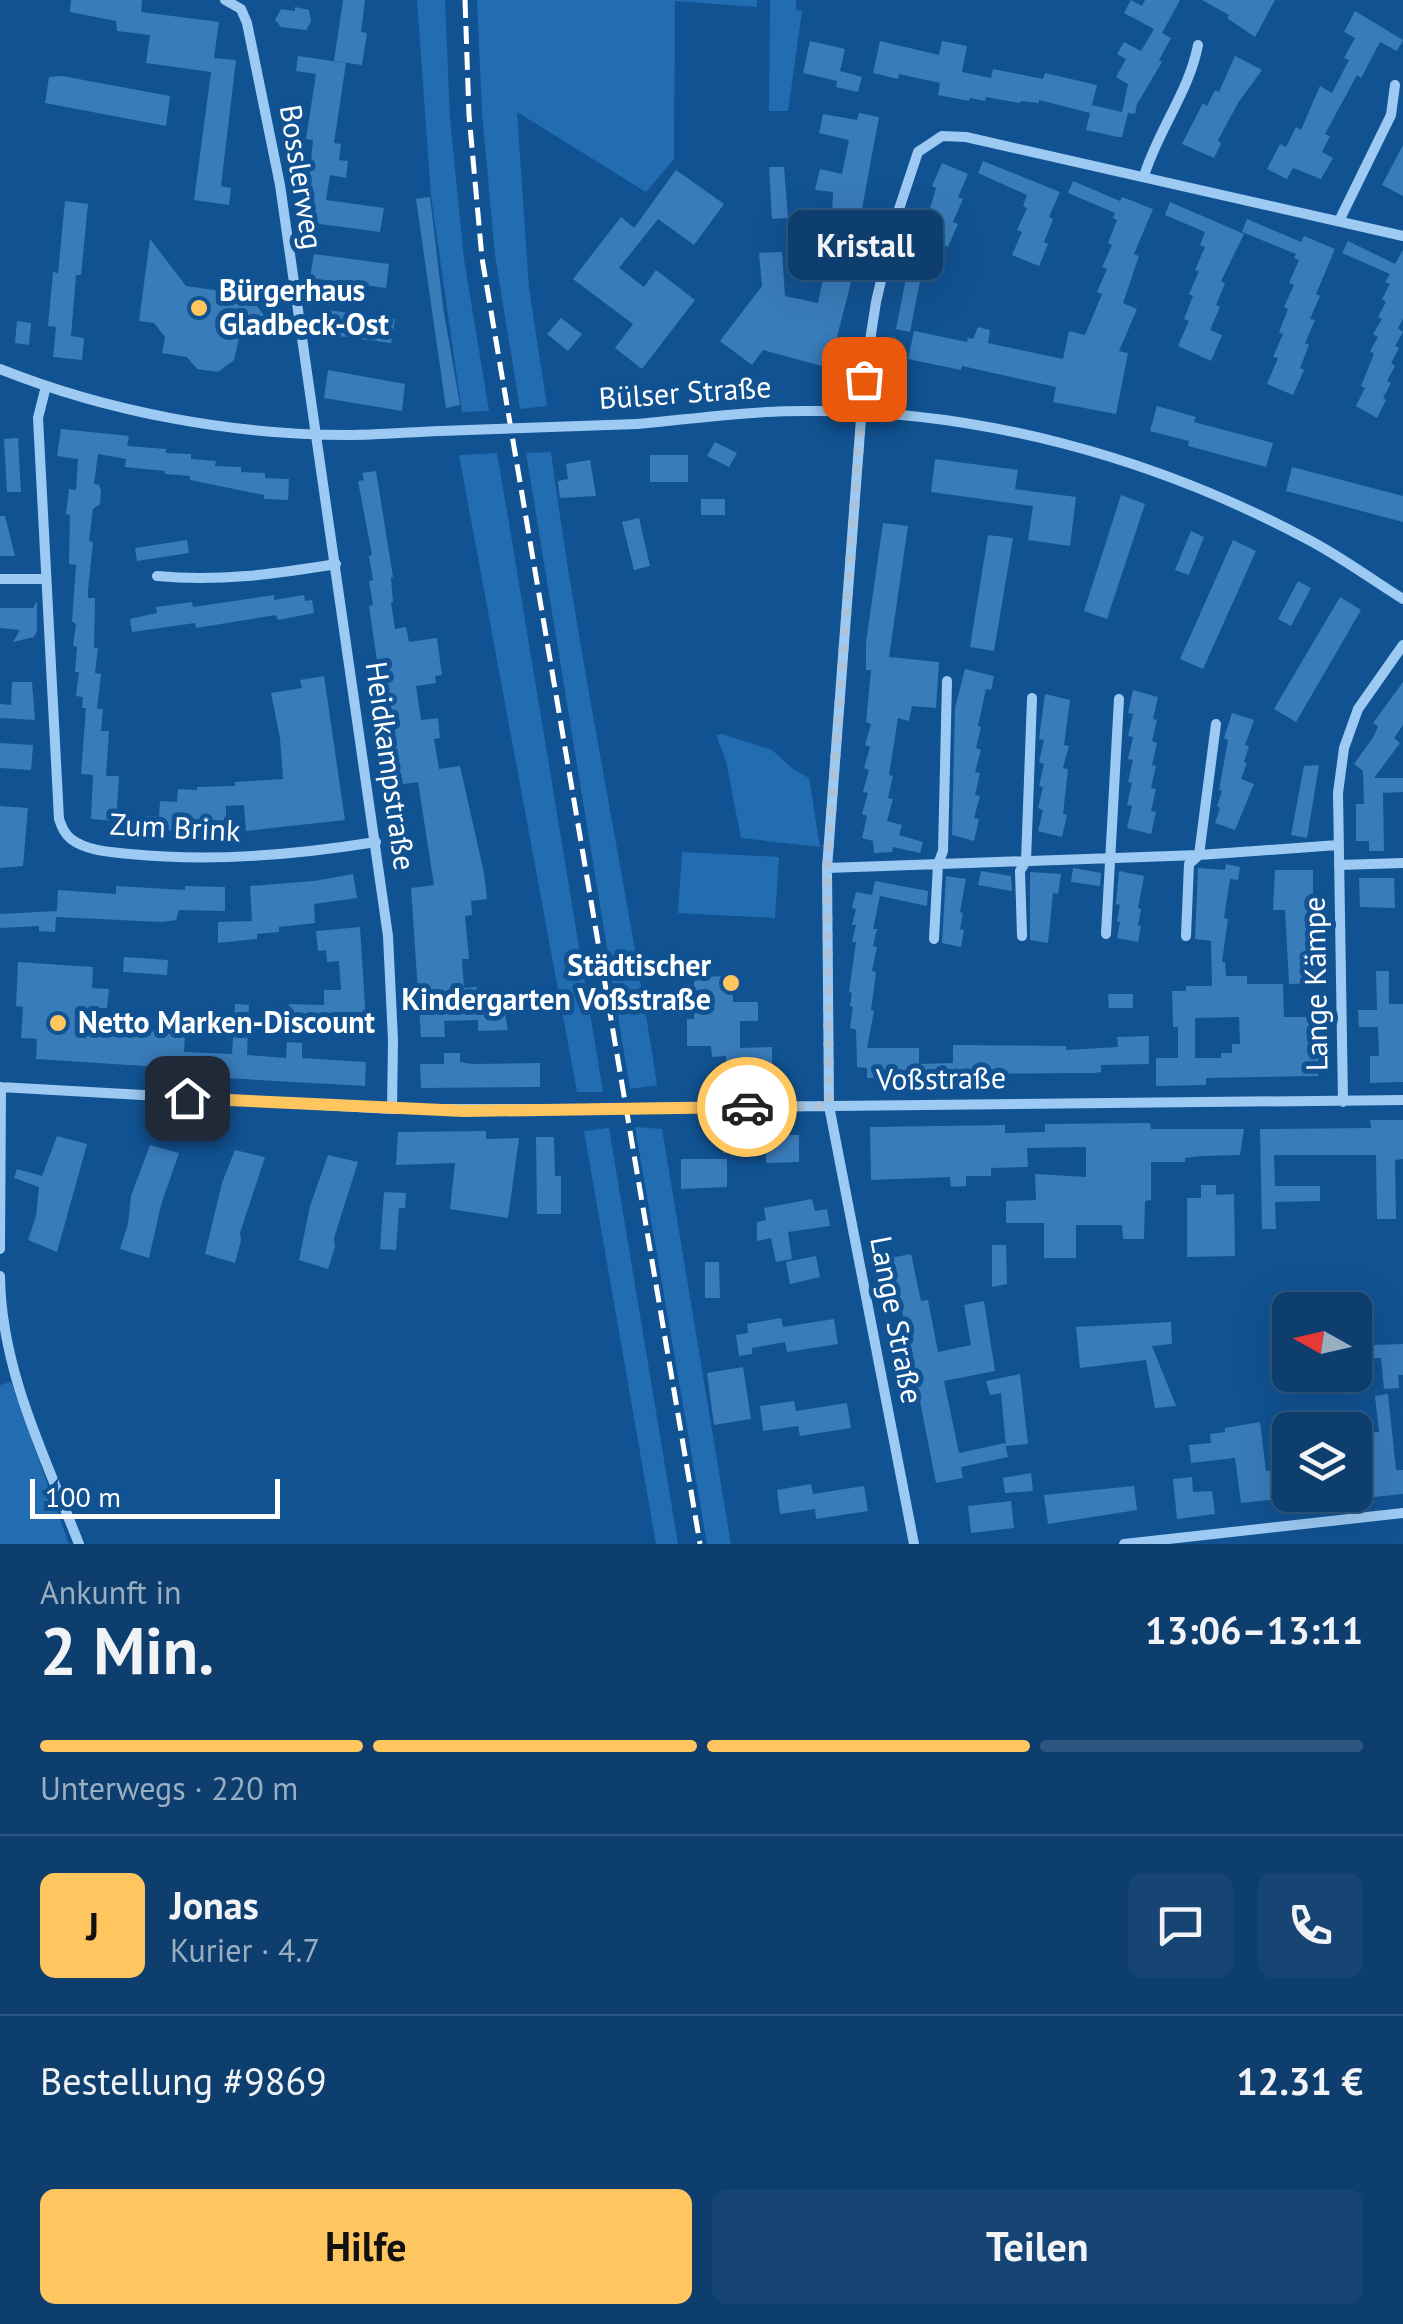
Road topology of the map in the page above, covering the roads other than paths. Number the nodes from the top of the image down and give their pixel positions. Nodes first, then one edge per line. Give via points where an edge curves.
1 (225, 0) edge
2 (254, 0) edge
3 (241, 10) junction
4 (1198, 45) dead end
5 (1396, 85) dead end
6 (1144, 176) junction
7 (1339, 220) junction
8 (1403, 236) edge
9 (0, 369) edge
10 (46, 386) junction
11 (862, 412) junction
12 (315, 433) junction
13 (336, 564) junction
14 (157, 576) dead end
15 (0, 579) edge
16 (46, 579) junction
17 (1403, 599) edge
18 (1403, 645) edge
19 (947, 681) dead end
20 (1032, 698) dead end
21 (1119, 699) dead end
22 (1216, 724) dead end
23 (376, 842) junction
24 (1338, 845) junction
25 (1200, 855) junction
26 (1111, 858) junction
27 (1026, 861) junction
28 (938, 864) junction
29 (1403, 864) edge
30 (1339, 865) junction
31 (827, 868) junction
32 (1106, 934) dead end
33 (1022, 936) dead end
34 (1186, 936) dead end
35 (934, 939) dead end
36 (0, 1087) edge
37 (1403, 1100) edge
38 (1343, 1102) junction
39 (829, 1106) junction
40 (392, 1109) junction
41 (0, 1250) edge
42 (0, 1276) edge
43 (1403, 1514) edge
44 (79, 1544) edge
45 (914, 1544) edge
46 (1124, 1544) edge

1 - 3 street
2 - 3 street
3 - 12 street, Bosslerweg via 280,185
4 - 6 street via 1192,73
5 - 7 street via 1392,115
6 - 7 street, Lange Straße
6 - 11 street, Lange Straße via 966,137 942,136 918,152 876,302
7 - 8 street, Lange Straße
9 - 10 street, Bülser Straße
10 - 12 street, Bülser Straße via 189,420
10 - 16 street, Zum Brink via 38,418
11 - 12 street, Bülser Straße, bridge
11 - 17 street, Bülser Straße via 1059,440 1146,468 1236,502
11 - 31 street, Lange Straße
12 - 13 street, Heidkampstraße
13 - 14 street via 250,577
13 - 23 street, Heidkampstraße
15 - 16 street
16 - 23 street, Zum Brink via 59,819 74,841 104,851 200,859
18 - 24 street, Lange Kämpe via 1358,708 1344,748
19 - 28 street
20 - 27 street
21 - 26 street
22 - 25 street
23 - 40 street, Heidkampstraße via 388,936
24 - 25 street
24 - 30 street, Lange Kämpe
25 - 26 street
25 - 34 street via 1189,864
26 - 27 street
26 - 32 street
27 - 28 street
27 - 33 street via 1020,871
28 - 31 street
28 - 35 street
29 - 30 street, Lange Kämpe
30 - 38 street, Lange Kämpe
31 - 39 street, Lange Straße
36 - 40 street, Voßstraße
36 - 41 street
37 - 38 street, Voßstraße
38 - 39 street, Voßstraße
39 - 40 street, Voßstraße, bridge
39 - 45 street, Lange Straße
42 - 44 street via 0,1311 19,1389
43 - 46 street

